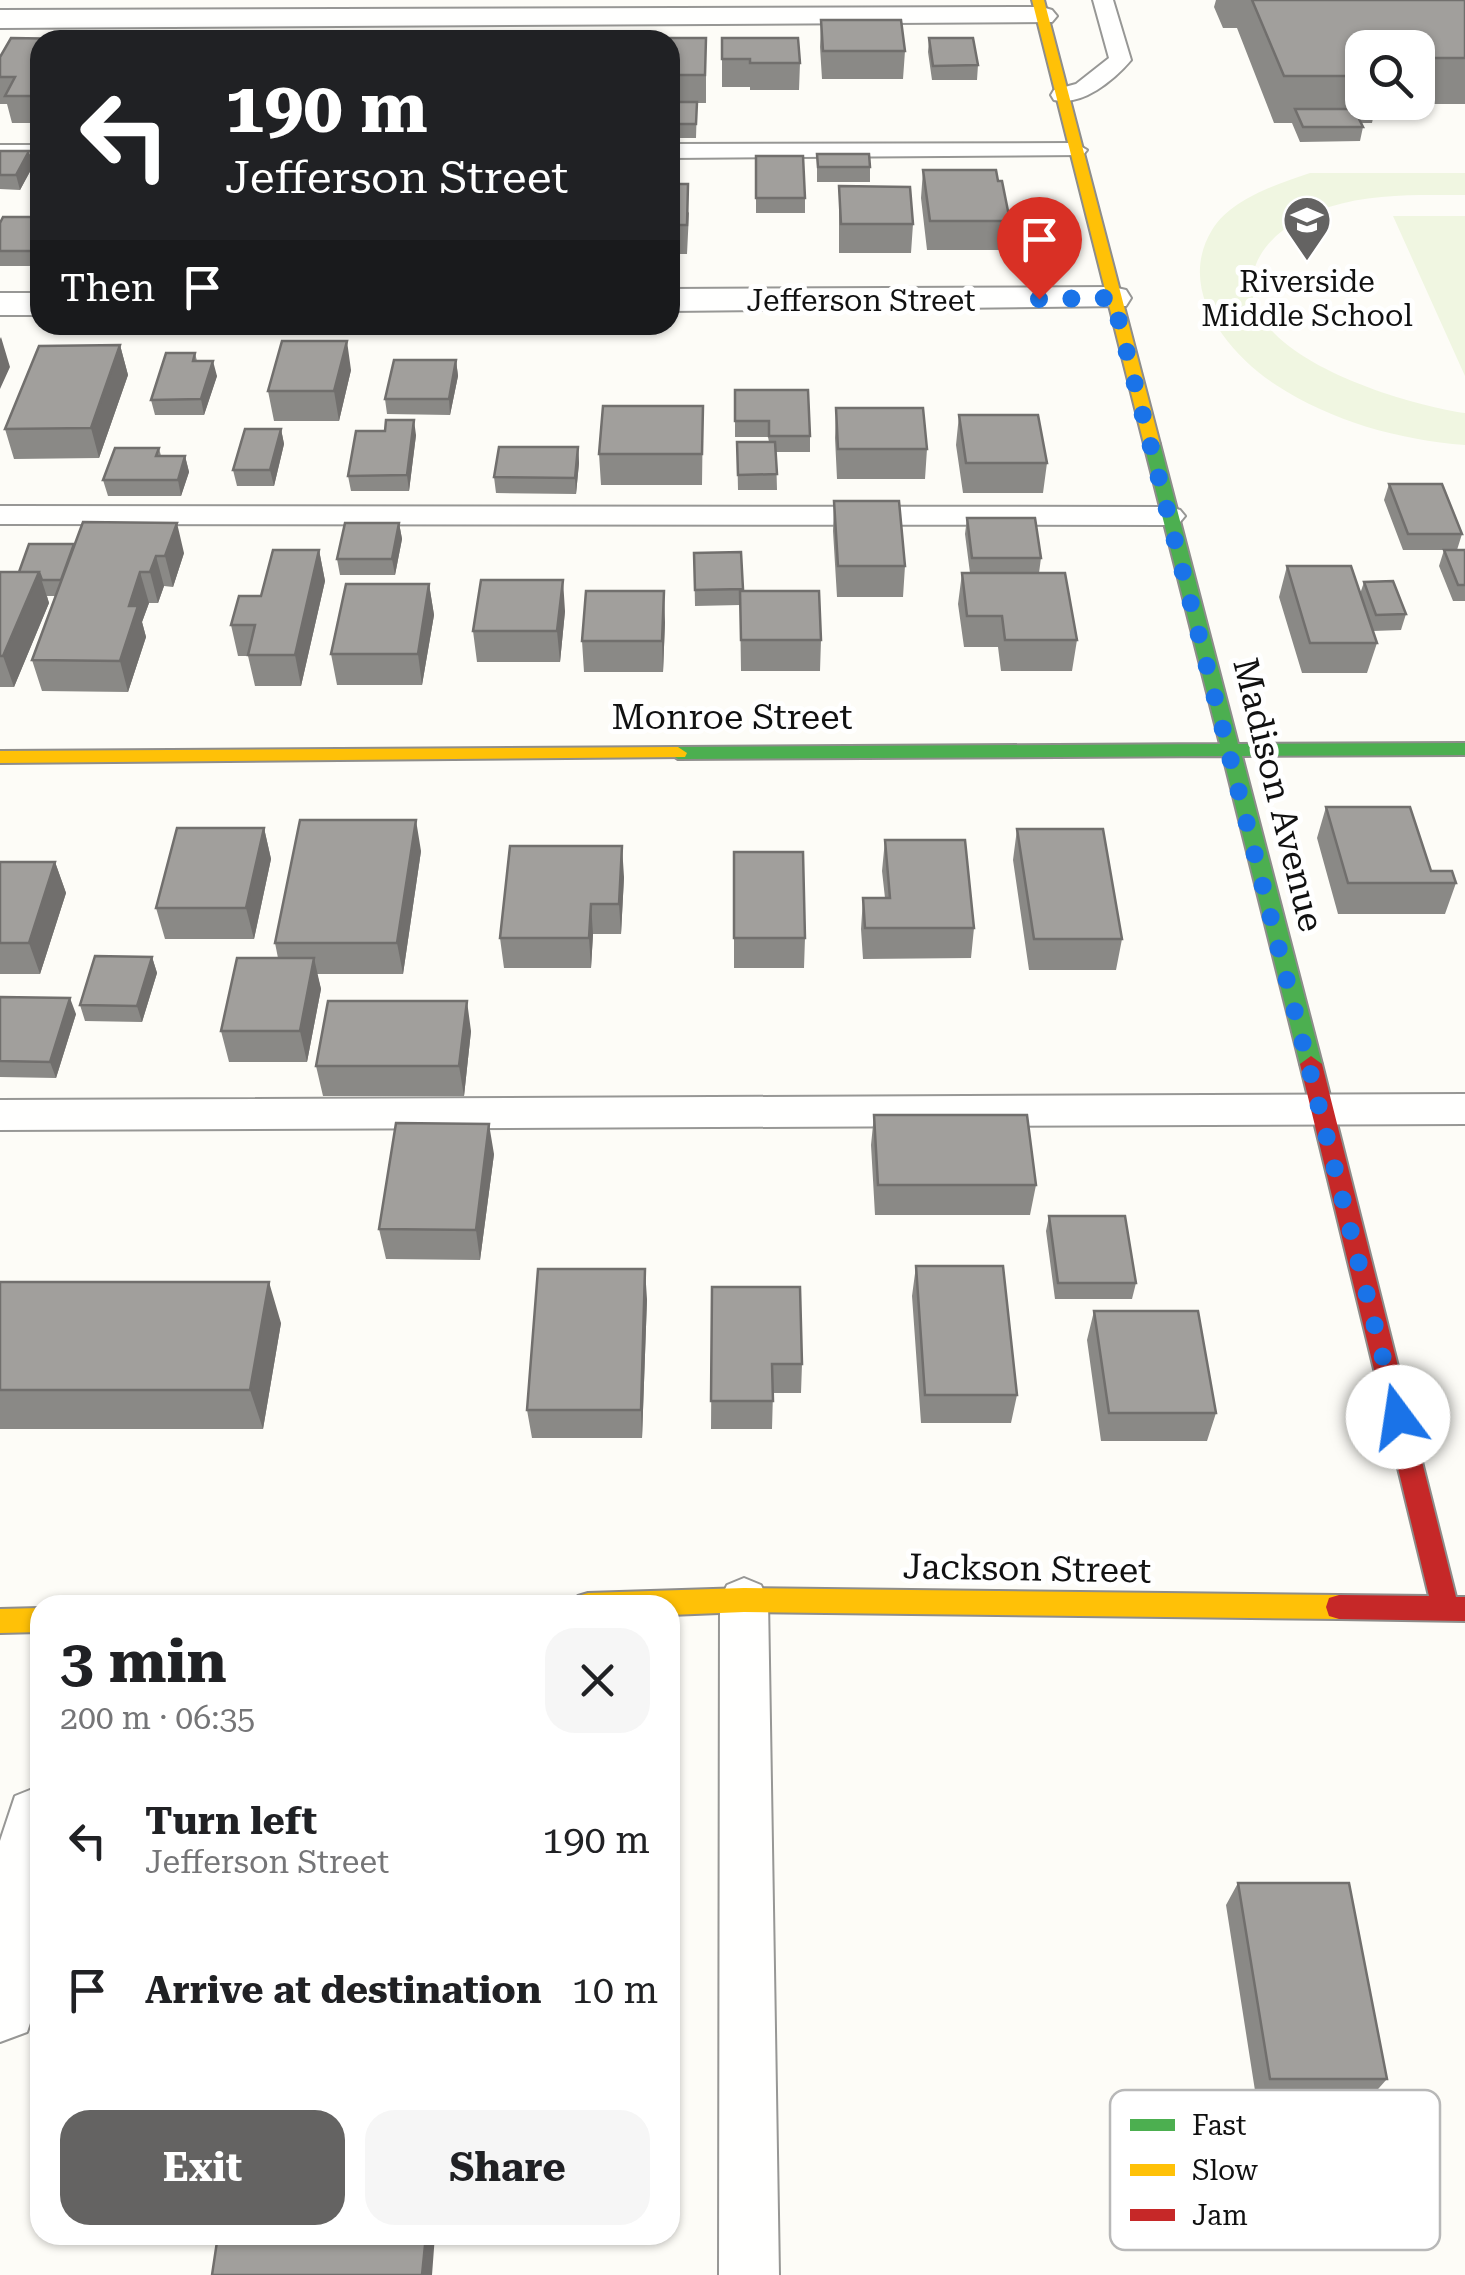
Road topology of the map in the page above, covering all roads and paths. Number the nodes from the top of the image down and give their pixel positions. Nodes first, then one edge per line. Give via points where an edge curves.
1 (1103, 0) edge
2 (1040, 8) edge
3 (0, 18) edge
4 (1062, 95) junction
5 (1075, 150) junction
6 (680, 151) edge
7 (0, 152) edge
8 (30, 152) edge
9 (1113, 298) junction
10 (680, 300) edge
11 (0, 304) edge
12 (30, 304) edge
13 (0, 516) edge
14 (1170, 516) junction
15 (1230, 749) junction
16 (1465, 749) edge
17 (0, 756) edge
18 (1322, 1108) junction
19 (1465, 1109) edge
20 (0, 1115) edge
21 (744, 1600) junction
22 (680, 1602) edge
23 (1456, 1610) edge
24 (30, 1620) edge
25 (0, 1621) edge
26 (30, 1867) edge
27 (0, 2005) edge
28 (748, 2275) edge

1 - 4 lane via 1120,60 1084,89
2 - 3 street
2 - 4 street, Madison Avenue
4 - 5 street, Madison Avenue
5 - 6 lane
5 - 9 street, Madison Avenue
7 - 8 lane
9 - 10 street, Jefferson Street
9 - 14 street, Madison Avenue
11 - 12 street
13 - 14 lane
14 - 15 street, Madison Avenue
15 - 16 street, Monroe Street
15 - 17 street, Monroe Street
15 - 18 street, Madison Avenue
18 - 19 lane
18 - 20 lane
18 - 23 street, Madison Avenue
21 - 22 street, Jackson Street
21 - 23 street, Jackson Street
21 - 28 lane
24 - 25 street
26 - 27 street

